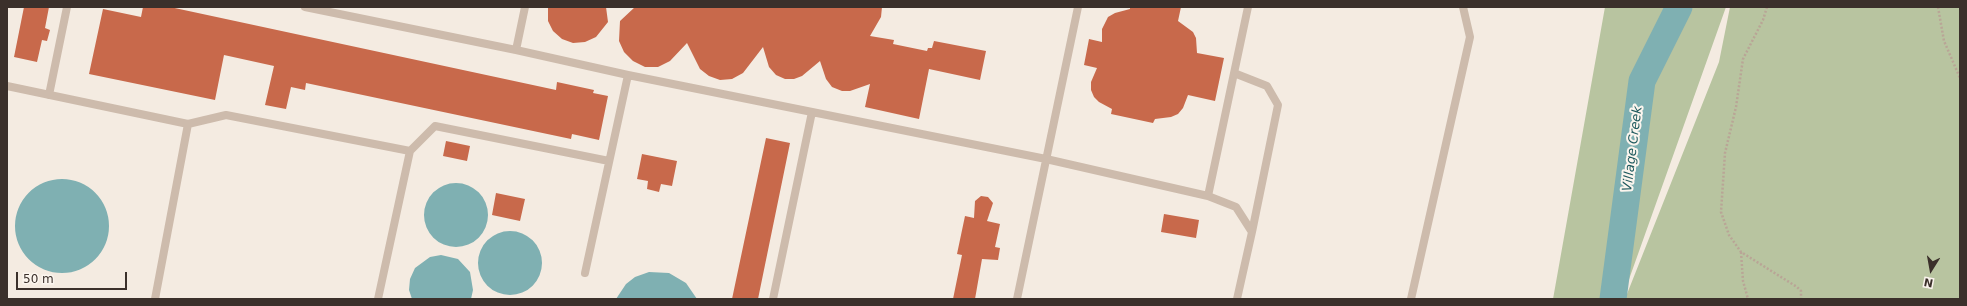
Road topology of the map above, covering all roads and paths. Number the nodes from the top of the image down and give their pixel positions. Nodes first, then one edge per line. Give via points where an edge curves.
1 (67, 7) edge
2 (305, 7) edge
3 (525, 7) edge
4 (1078, 7) edge
5 (1248, 7) edge
6 (1463, 7) edge
7 (1767, 7) edge
8 (1938, 7) edge
9 (516, 50) junction
10 (1234, 73) junction
11 (628, 75) junction
12 (1960, 78) edge
13 (7, 86) edge
14 (49, 95) junction
15 (812, 112) junction
16 (188, 124) junction
17 (410, 151) junction
18 (1046, 159) junction
19 (610, 161) junction
20 (1208, 196) junction
21 (1252, 232) junction
22 (1742, 252) junction
23 (584, 273) dead end
24 (155, 299) edge
25 (378, 299) edge
26 (773, 299) edge
27 (1017, 299) edge
28 (1237, 299) edge
29 (1412, 299) edge
30 (1748, 299) edge
31 (1801, 299) edge

1 - 14 lane
2 - 9 lane
3 - 9 lane
4 - 18 lane
5 - 10 lane
6 - 29 lane via 1470,37
7 - 22 path via 1743,59 1736,107 1725,153 1721,212 1729,235
8 - 12 path via 1944,41
9 - 11 lane
10 - 20 lane
10 - 21 lane via 1267,86 1278,105
11 - 15 lane
11 - 19 lane
13 - 14 lane
14 - 16 lane
15 - 18 lane
15 - 26 lane
16 - 17 lane via 226,115
16 - 24 lane
17 - 19 lane via 435,126
17 - 25 lane
18 - 20 lane
18 - 27 lane
19 - 23 lane
20 - 21 lane via 1236,208
21 - 28 lane
22 - 30 path via 1743,281
22 - 31 path via 1797,287 1801,291

